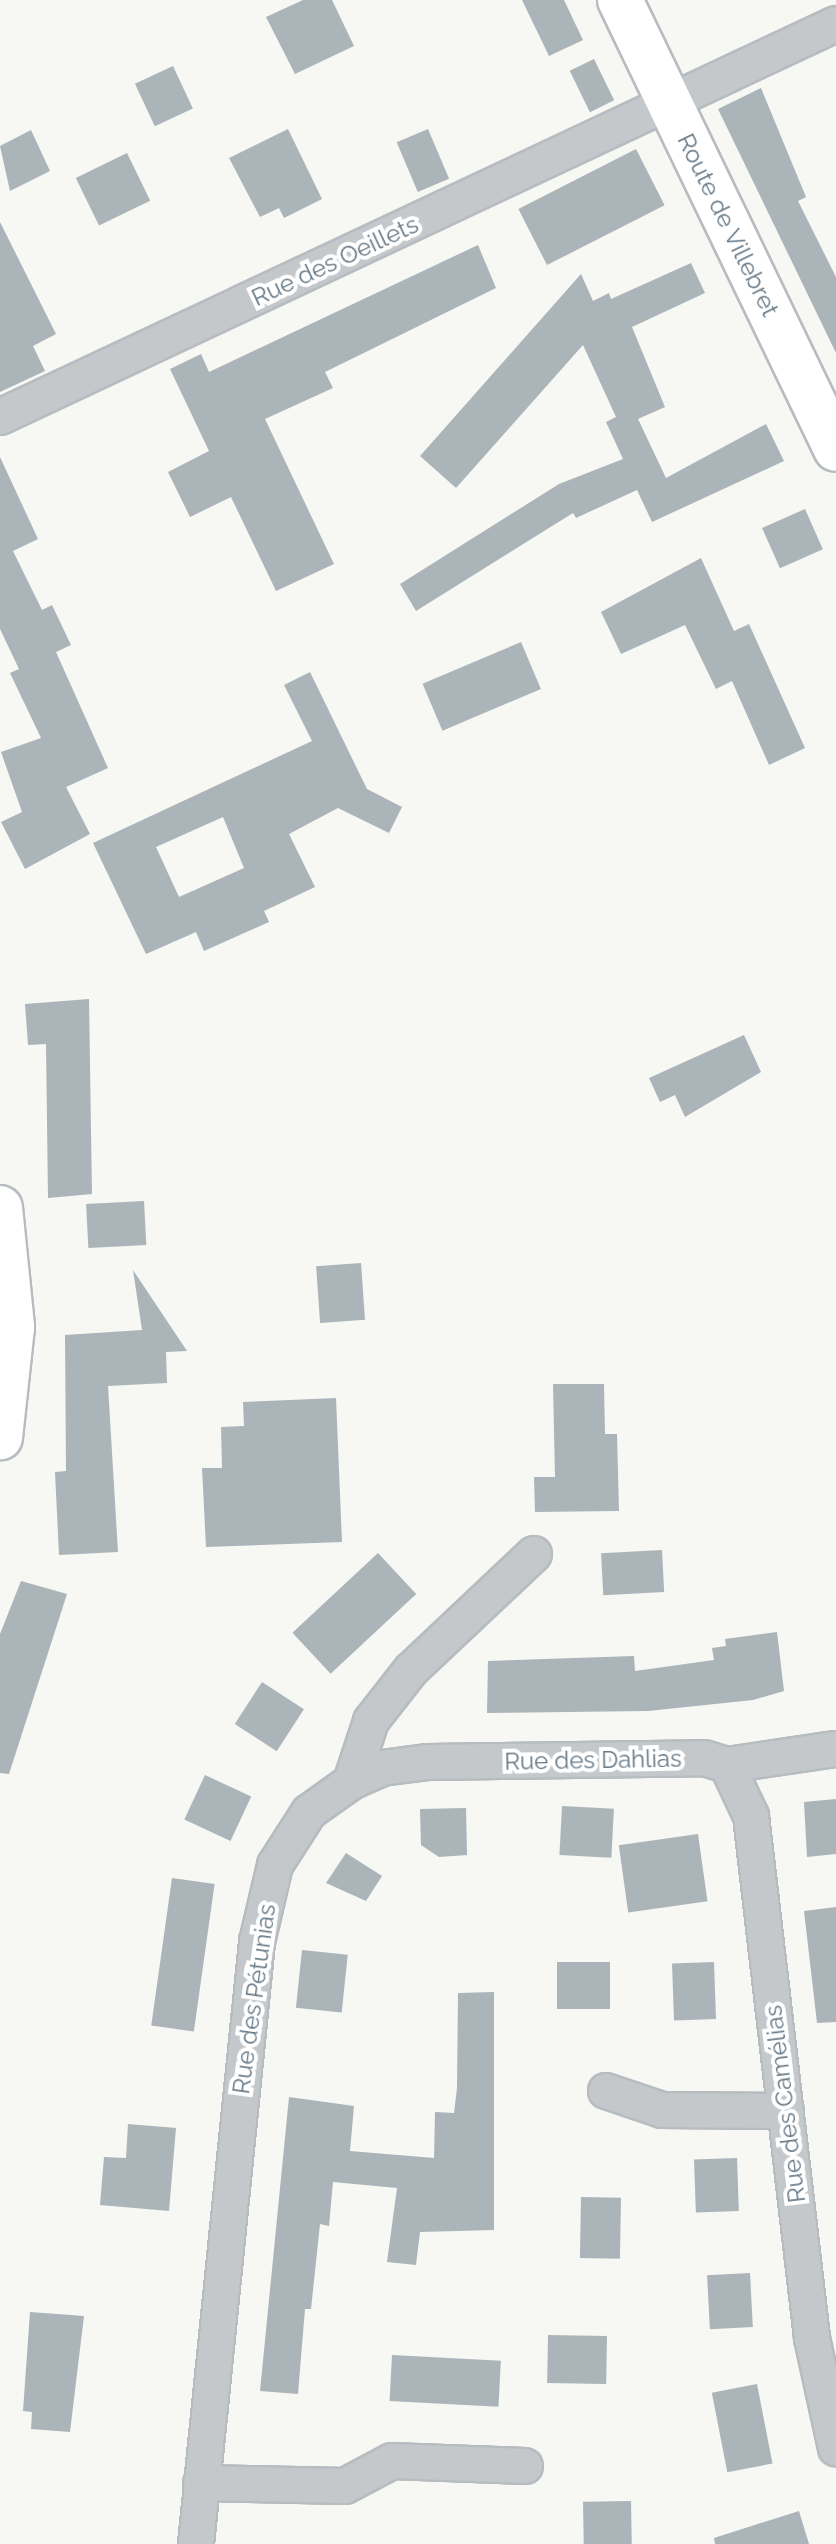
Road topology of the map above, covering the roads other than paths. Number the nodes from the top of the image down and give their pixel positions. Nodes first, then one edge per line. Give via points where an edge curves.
1 (620, 0) edge
2 (836, 24) edge
3 (670, 104) junction
4 (0, 417) edge
5 (836, 449) edge
6 (0, 1208) edge
7 (0, 1437) edge
8 (534, 1554) dead end
9 (836, 1749) edge
10 (727, 1765) junction
11 (351, 1782) junction
12 (606, 2091) dead end
13 (786, 2111) junction
14 (836, 2448) edge
15 (525, 2466) dead end
16 (201, 2483) junction
17 (196, 2544) edge

1 - 3 main road, Route de Villebret
2 - 3 street, Rue des Oeillets
3 - 4 street, Rue des Oeillets
3 - 5 main road, Route de Villebret
6 - 7 main road via 12,1327
8 - 11 street via 411,1670 371,1721
9 - 10 street, Rue des Dahlias
10 - 11 street, Rue des Dahlias via 704,1758 427,1762 382,1768
10 - 13 street, Rue des Camélias via 751,1816
11 - 16 street, Rue des Pétunias via 309,1812 275,1865 257,1942
12 - 13 street via 662,2110
13 - 14 street, Rue des Camélias via 812,2338
15 - 16 street via 392,2461 345,2486
16 - 17 street, Rue des Pétunias

